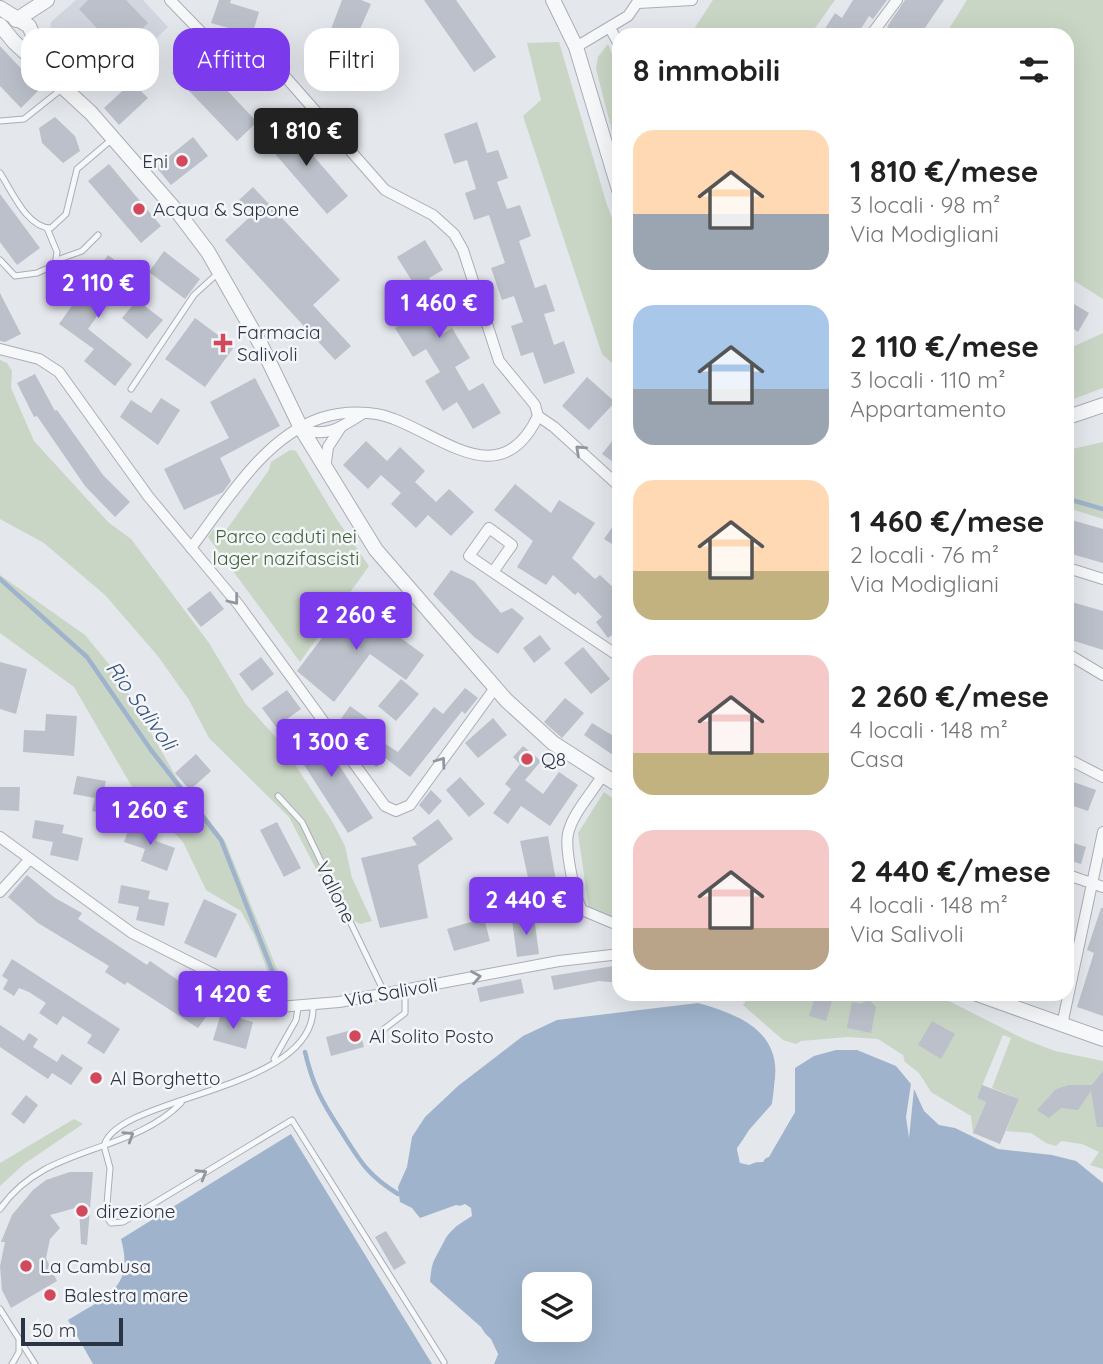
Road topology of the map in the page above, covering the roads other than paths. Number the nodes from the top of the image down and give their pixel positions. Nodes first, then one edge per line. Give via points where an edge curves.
1 (170, 0) edge
2 (553, 0) edge
3 (692, 0) edge
4 (897, 0) edge
5 (638, 1) edge
6 (43, 4) edge
7 (0, 8) edge
8 (16, 20) junction
9 (0, 25) edge
10 (610, 27) junction
11 (28, 28) edge
12 (33, 28) edge
13 (877, 28) edge
14 (612, 31) edge
15 (21, 43) edge
16 (18, 44) junction
17 (21, 47) edge
18 (576, 47) junction
19 (60, 91) edge
20 (68, 91) edge
21 (71, 91) edge
22 (78, 100) junction
23 (0, 121) edge
24 (113, 138) junction
25 (612, 166) edge
26 (0, 173) edge
27 (47, 228) junction
28 (98, 235) dead end
29 (0, 260) edge
30 (57, 260) junction
31 (220, 272) junction
32 (0, 349) edge
33 (131, 389) dead end
34 (1103, 405) edge
35 (363, 414) junction
36 (1074, 415) edge
37 (538, 416) junction
38 (341, 427) junction
39 (301, 428) junction
40 (325, 469) junction
41 (612, 480) edge
42 (191, 548) junction
43 (1074, 570) edge
44 (493, 572) dead end
45 (1103, 579) edge
46 (612, 652) edge
47 (1074, 658) edge
48 (1103, 676) edge
49 (495, 688) junction
50 (1074, 762) edge
51 (602, 776) junction
52 (1103, 777) edge
53 (612, 782) edge
54 (278, 796) dead end
55 (1103, 832) edge
56 (0, 837) edge
57 (30, 859) junction
58 (1074, 877) edge
59 (1097, 886) edge
60 (0, 892) edge
61 (612, 923) edge
62 (612, 955) edge
63 (1074, 978) edge
64 (405, 990) junction
65 (385, 994) junction
66 (996, 1001) edge
67 (1068, 1001) edge
68 (313, 1006) junction
69 (298, 1007) junction
70 (1062, 1026) junction
71 (1103, 1039) edge
72 (380, 1040) dead end
73 (272, 1062) junction
74 (181, 1103) junction
75 (104, 1146) junction
76 (0, 1209) edge
77 (0, 1309) edge
78 (18, 1338) junction
79 (444, 1362) dead end
80 (12, 1364) edge
81 (35, 1364) edge

1 - 37 street via 201,32 282,73 385,190 446,226 463,250 499,361 535,405
2 - 18 street
3 - 5 street
4 - 13 street
5 - 10 street via 628,16
6 - 8 street
6 - 12 street
7 - 8 street
8 - 11 street
9 - 16 street
10 - 14 street
10 - 18 street
15 - 16 street
16 - 17 street
18 - 25 street
19 - 23 lane via 24,119
20 - 22 street
21 - 22 street
22 - 24 street
24 - 27 lane via 77,169 66,214
24 - 31 street via 180,215
26 - 27 lane via 31,220
27 - 30 lane
28 - 30 lane via 82,251
29 - 30 lane via 9,272 24,276
31 - 33 lane via 194,295
31 - 39 street
32 - 42 street via 39,359 59,372
34 - 36 street
35 - 37 street via 394,419 453,448 488,457 518,446
35 - 38 street
35 - 39 street via 331,415
41 -> 37 street
38 - 39 street via 320,434
38 - 40 street via 328,447
39 - 40 street
39 - 42 street via 277,444 241,482
40 - 49 street via 376,551
42 -> 49 street via 238,604 385,806 397,811 410,805
43 - 45 street
44 - 46 street
47 - 48 street
49 - 51 street via 537,730
50 - 52 street
51 - 53 street
51 - 61 street via 572,825 568,841 582,910
54 - 65 lane, Vallone via 302,822
55 - 59 street
56 - 57 street, Via Salivoli
57 - 60 street
57 - 69 street, Via Salivoli via 149,943 270,1005
58 - 59 street
59 - 63 street
64 -> 62 street, Via Salivoli
64 - 65 street, Via Salivoli
64 - 72 lane via 405,1013 384,1029
65 - 68 street, Via Salivoli
66 - 70 street
67 - 70 street
68 - 69 street, Via Salivoli
68 - 73 lane via 311,1024 298,1042
69 - 73 lane via 296,1020
70 - 71 street
73 - 74 lane via 238,1082
75 -> 74 lane via 121,1142
74 - 75 lane via 157,1107 120,1125
75 - 76 lane via 65,1158 35,1174
75 -> 79 lane via 110,1168 106,1216 115,1224 292,1120
77 - 78 lane
78 - 80 lane via 19,1352
78 - 81 lane

